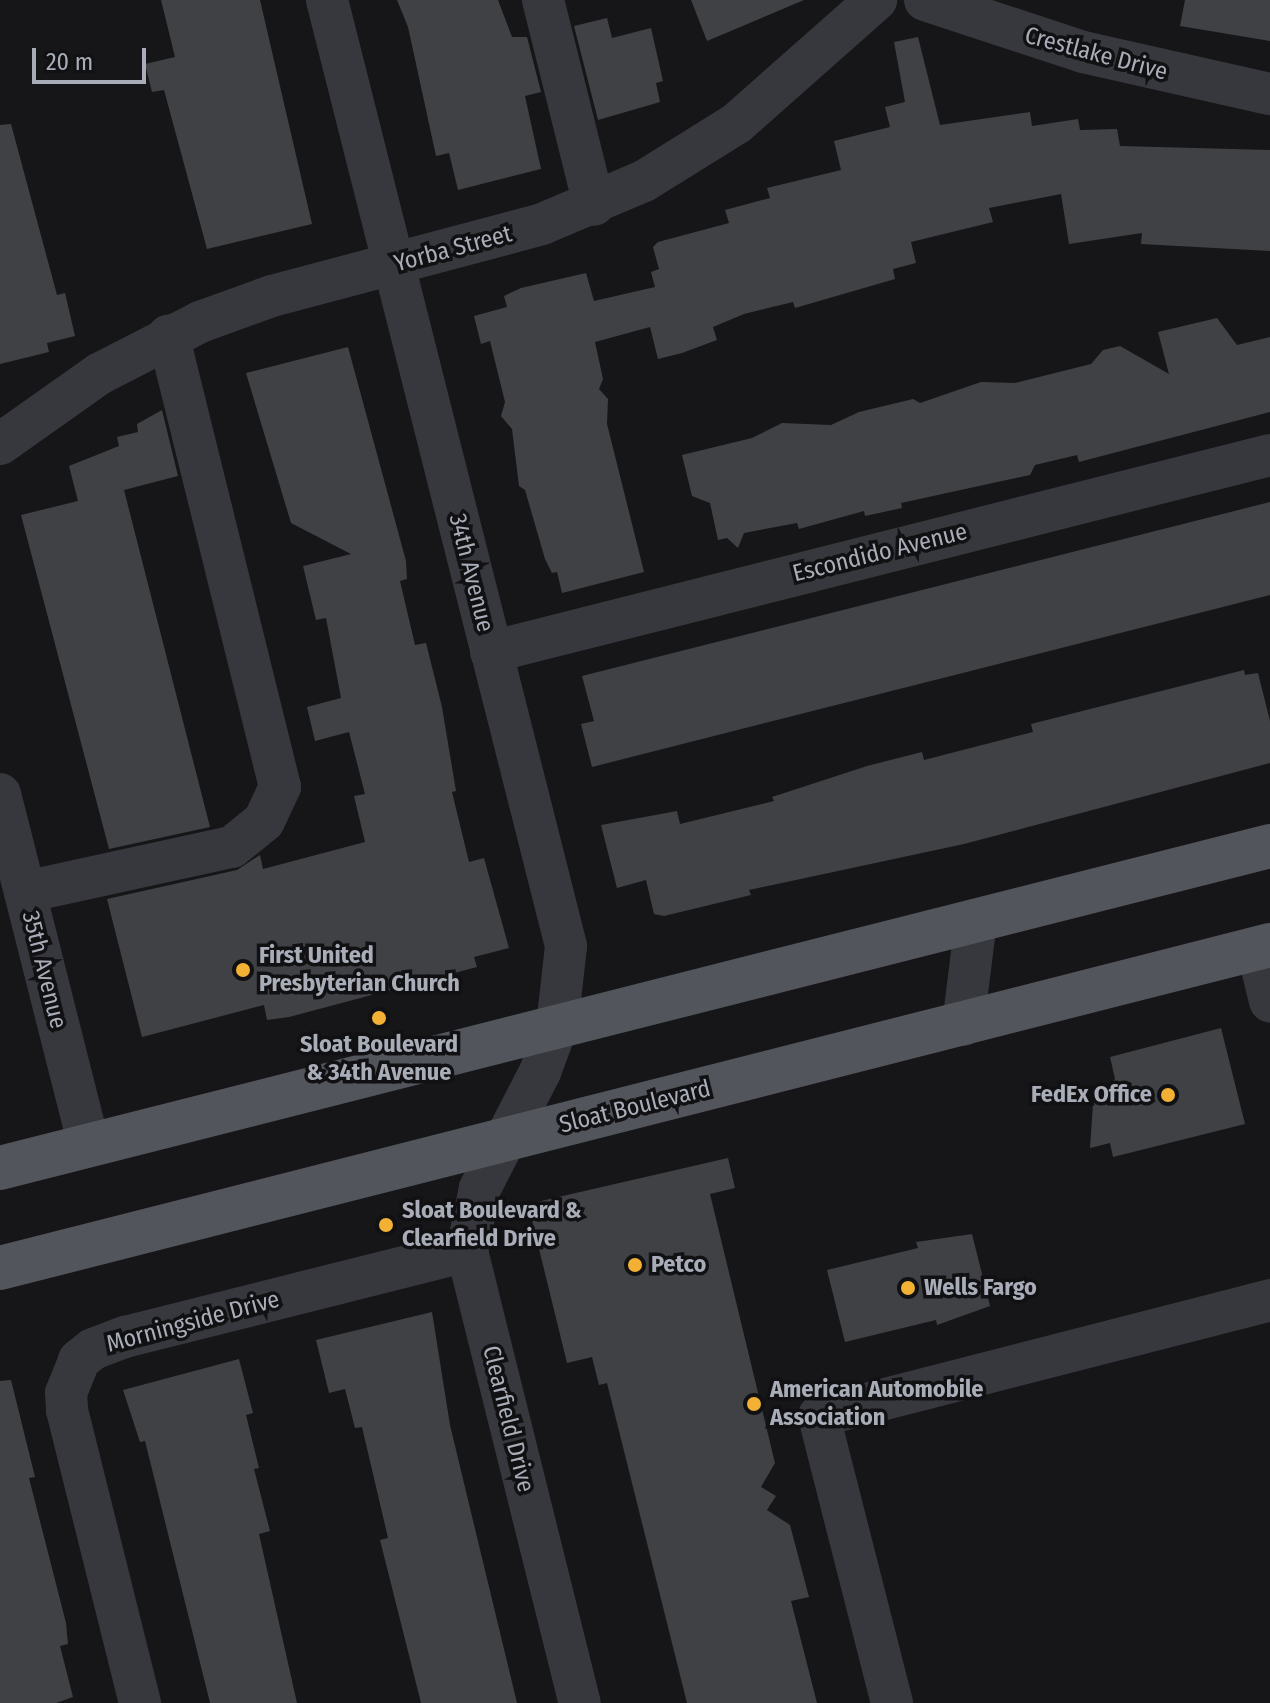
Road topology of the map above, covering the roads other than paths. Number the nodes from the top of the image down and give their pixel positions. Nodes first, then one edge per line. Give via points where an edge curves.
1 (327, 0) edge
2 (543, 0) edge
3 (876, 0) edge
4 (925, 0) edge
5 (1270, 94) edge
6 (594, 205) junction
7 (393, 264) junction
8 (168, 336) junction
9 (0, 444) edge
10 (1270, 455) edge
11 (491, 652) junction
12 (0, 794) edge
13 (1270, 846) edge
14 (25, 892) junction
15 (976, 920) junction
16 (1263, 946) edge
17 (1270, 1001) edge
18 (982, 1020) junction
19 (557, 1026) junction
20 (507, 1140) junction
21 (89, 1145) junction
22 (0, 1168) edge
23 (467, 1251) junction
24 (3, 1270) edge
25 (1270, 1300) edge
26 (140, 1703) edge
27 (580, 1703) edge
28 (892, 1703) edge

1 - 7 street, 34th Avenue
2 - 6 street
3 - 6 street, Yorba Street via 737,123
4 - 5 street, Crestlake Drive via 1083,52
6 - 7 street, Yorba Street via 513,233
7 - 8 street, Yorba Street via 272,296
7 - 11 street, 34th Avenue
8 - 9 street, Yorba Street via 88,381
8 - 14 street via 280,787 264,821 232,847
10 - 11 street, Escondido Avenue
11 - 19 street, 34th Avenue via 563,932 565,991
12 - 14 street, 35th Avenue
13 - 15 main road
14 - 21 street, 35th Avenue
15 - 18 street
15 - 19 main road
16 - 17 street
16 - 18 main road, Sloat Boulevard
18 - 20 main road, Sloat Boulevard
19 - 20 street, 34th Avenue
19 - 21 main road
20 - 23 street, Clearfield Drive via 480,1188
20 - 24 main road, Sloat Boulevard
21 - 22 main road
23 - 26 street, Morningside Drive via 125,1337 79,1360 66,1393 67,1410
23 - 27 street, Clearfield Drive
25 - 28 street via 819,1416

